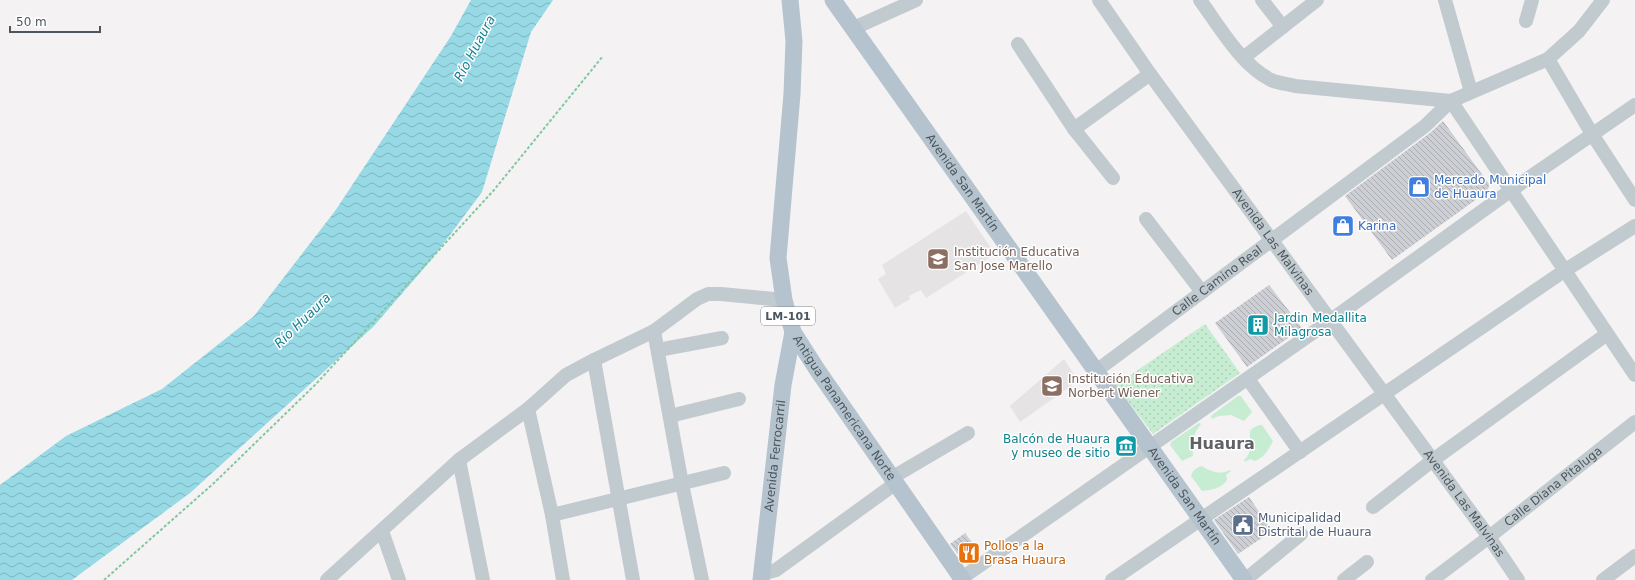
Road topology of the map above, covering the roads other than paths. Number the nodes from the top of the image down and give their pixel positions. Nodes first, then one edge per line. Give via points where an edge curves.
1 (790, 0) edge
2 (833, 0) edge
3 (916, 0) edge
4 (1099, 0) edge
5 (1200, 0) edge
6 (1262, 0) edge
7 (1317, 0) edge
8 (1445, 0) edge
9 (1532, 0) edge
10 (1603, 0) edge
11 (1526, 21) dead end
12 (1283, 27) junction
13 (854, 28) junction
14 (1018, 44) dead end
15 (1243, 58) junction
16 (1548, 59) junction
17 (1150, 74) junction
18 (1471, 92) junction
19 (1451, 101) junction
20 (1635, 105) edge
21 (1074, 129) junction
22 (1592, 134) junction
23 (1114, 178) dead end
24 (1510, 191) junction
25 (1635, 200) edge
26 (1146, 219) dead end
27 (1635, 226) edge
28 (1272, 240) junction
29 (1564, 271) junction
30 (1202, 292) junction
31 (784, 300) junction
32 (1331, 320) junction
33 (654, 331) junction
34 (793, 332) junction
35 (1607, 334) junction
36 (722, 338) dead end
37 (658, 350) junction
38 (594, 360) junction
39 (1096, 371) junction
40 (1635, 375) edge
41 (1248, 379) junction
42 (1385, 394) junction
43 (739, 399) dead end
44 (528, 409) junction
45 (670, 416) junction
46 (1635, 422) edge
47 (968, 433) dead end
48 (1151, 447) junction
49 (1300, 452) junction
50 (459, 460) junction
51 (1433, 460) junction
52 (724, 473) dead end
53 (894, 480) junction
54 (682, 484) junction
55 (618, 498) junction
56 (1373, 507) dead end
57 (552, 515) junction
58 (1201, 519) junction
59 (382, 531) junction
60 (1301, 534) dead end
61 (1489, 537) junction
62 (1635, 556) edge
63 (1367, 562) dead end
64 (761, 577) edge
65 (961, 579) edge
66 (328, 580) edge
67 (399, 580) edge
68 (483, 580) edge
69 (563, 580) edge
70 (633, 580) edge
71 (702, 580) edge
72 (1112, 580) edge
73 (1245, 580) edge
74 (1344, 580) edge
75 (1432, 580) edge
76 (1518, 580) edge
77 (1603, 580) edge

1 - 31 main road, Antigua Panamericana Norte / LM-101 via 794,41 792,94 778,258
2 - 13 main road, Avenida San Martín
3 - 13 street
4 - 17 street, Avenida Las Malvinas
5 - 15 street
6 - 12 street
7 - 12 street
8 - 18 street
9 - 11 street
10 - 16 street via 1579,30
12 - 15 street
13 - 39 main road, Avenida San Martín
14 - 21 street
15 - 19 street via 1272,80 1295,86
16 - 18 street
16 - 22 street
17 - 21 street
17 - 28 street, Avenida Las Malvinas
18 - 19 street
19 - 24 street
19 - 28 street, Calle Camino Real via 1425,126
20 - 22 street
21 - 23 street
22 - 24 street
22 - 25 street
24 - 29 street
24 - 32 street
26 - 30 street
27 - 29 street
28 - 30 street, Calle Camino Real
28 - 32 street, Avenida Las Malvinas
29 - 35 street
29 - 42 street
30 - 39 street, Calle Camino Real
31 - 33 street via 708,294 697,299
31 - 34 main road, Antigua Panamericana Norte / LM-101
32 - 41 street
32 - 42 street, Avenida Las Malvinas
33 - 37 street
33 - 38 street
34 - 53 main road, Antigua Panamericana Norte / LM-101
34 - 64 main road, Avenida Ferrocarril via 783,385
35 - 40 street
35 - 51 street
36 - 37 street
37 - 45 street
38 - 44 street via 566,375
38 - 55 street
39 - 48 main road, Avenida San Martín
41 - 48 street
41 - 49 street
42 - 49 street
42 - 51 street, Avenida Las Malvinas
43 - 45 street
44 - 50 street
44 - 57 street
45 - 54 street
46 - 61 street, Calle Diana Pitaluga
47 - 53 street
48 - 58 main road, Avenida San Martín
48 - 65 street
49 - 58 street
50 - 59 street
50 - 68 street
51 - 56 street
51 - 61 street, Avenida Las Malvinas
52 - 54 street
53 - 64 street via 776,570
53 - 65 main road, Antigua Panamericana Norte / LM-101
54 - 55 street
54 - 71 street
55 - 57 street
55 - 70 street
57 - 69 street
58 - 72 street
58 - 73 main road, Avenida San Martín
59 - 66 street
59 - 67 street
60 - 73 street
61 - 75 street, Calle Diana Pitaluga
61 - 76 street, Avenida Las Malvinas
62 - 77 street
63 - 74 street

